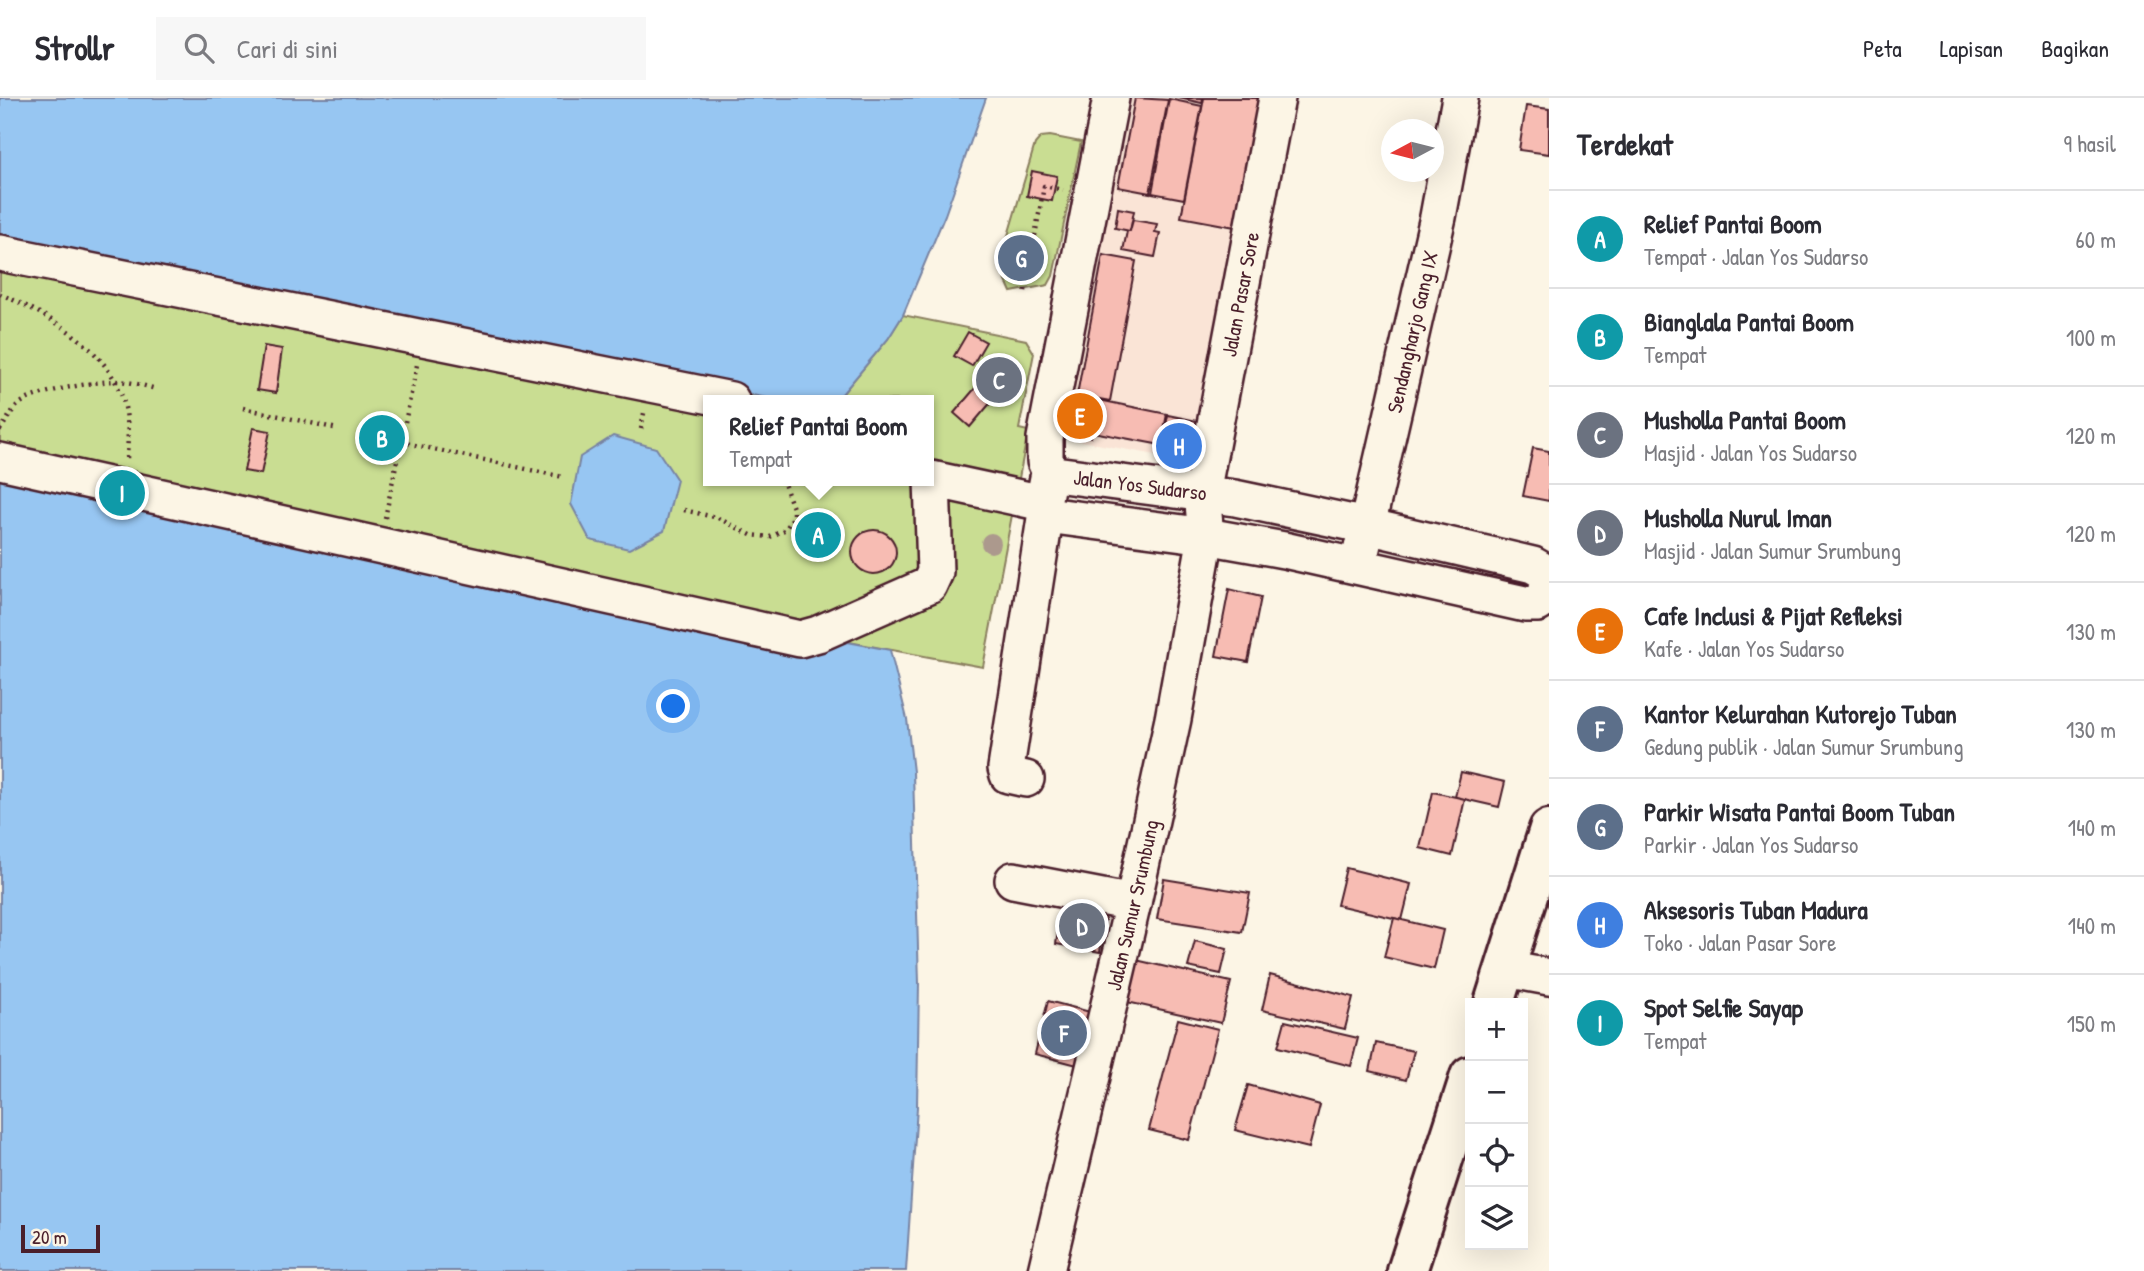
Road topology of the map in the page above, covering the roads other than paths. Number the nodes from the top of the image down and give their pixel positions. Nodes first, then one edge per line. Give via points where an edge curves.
1 (1111, 98) edge
2 (1277, 98) edge
3 (1460, 98) edge
4 (0, 253) edge
5 (706, 395) edge
6 (0, 461) edge
7 (934, 480) edge
8 (930, 486) edge
9 (1202, 493) junction
10 (1047, 496) junction
11 (1367, 526) junction
12 (1206, 536) junction
13 (1358, 565) junction
14 (1548, 592) edge
15 (1026, 779) dead end
16 (1549, 829) edge
17 (1013, 880) dead end
18 (1133, 903) junction
19 (1549, 977) edge
20 (1499, 986) edge
21 (1465, 1091) edge
22 (1046, 1271) edge
23 (1407, 1271) edge

1 - 10 street via 1045,438
2 - 9 street, Jalan Pasar Sore
3 - 11 street, Sendangharjo Gang IX via 1438,217
4 - 5 street
6 - 8 street via 800,639 929,585 934,572
7 - 10 street
9 - 10 street, Jalan Yos Sudarso
9 - 11 street, Jalan Yos Sudarso
9 - 12 street, Jalan Pasar Sore
10 - 12 street, Jalan Yos Sudarso via 1054,516
10 - 15 street via 1006,768 1008,775
11 - 13 street, Sendangharjo Gang IX
11 - 14 street, Jalan Yos Sudarso via 1539,567 1549,578
12 - 13 street, Jalan Yos Sudarso
12 - 18 street, Jalan Sumur Srumbung
13 - 14 street, Jalan Yos Sudarso via 1525,604 1538,604
16 - 20 highway
17 - 18 street
18 - 22 street, Jalan Sumur Srumbung
19 - 20 street
21 - 23 highway

